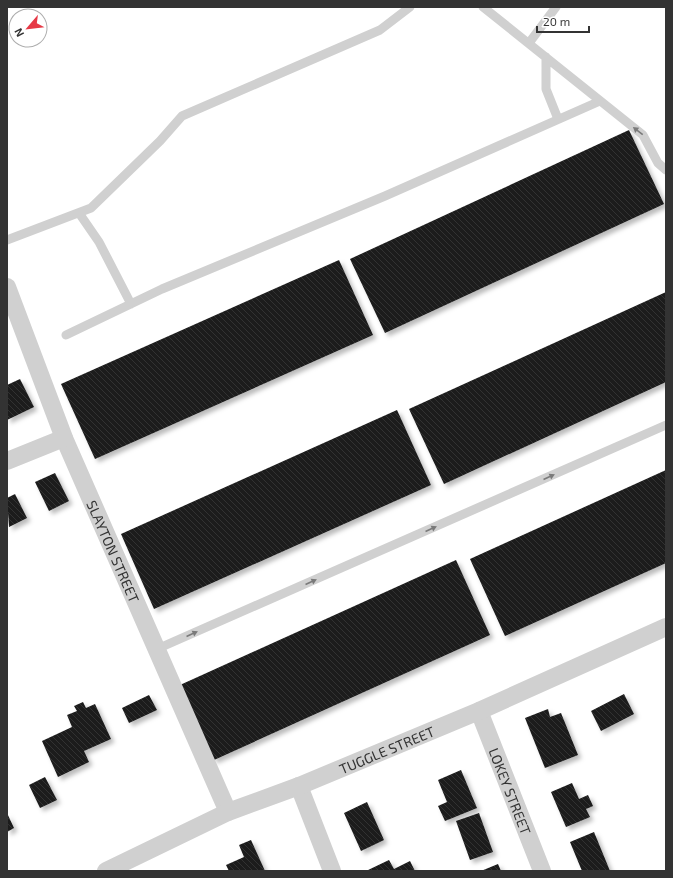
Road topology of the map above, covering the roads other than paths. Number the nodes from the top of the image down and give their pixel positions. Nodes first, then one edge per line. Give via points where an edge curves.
1 (410, 7) edge
2 (483, 7) edge
3 (556, 7) edge
4 (529, 43) junction
5 (546, 57) junction
6 (600, 100) junction
7 (558, 119) junction
8 (666, 170) edge
9 (79, 213) junction
10 (7, 240) edge
11 (7, 288) edge
12 (130, 304) junction
13 (66, 335) dead end
14 (666, 425) edge
15 (64, 438) junction
16 (7, 461) edge
17 (666, 627) edge
18 (157, 649) junction
19 (479, 711) junction
20 (299, 786) junction
21 (228, 812) junction
22 (106, 871) edge
23 (332, 871) edge
24 (542, 871) edge

1 - 9 lane via 380,30 182,116 91,208
2 - 4 lane
3 - 4 lane
4 - 5 lane
5 - 6 lane
5 - 7 lane via 546,89
6 - 7 lane
8 -> 6 lane via 658,163 643,135
7 - 12 lane via 385,196
9 - 10 lane
9 - 12 lane via 99,242
11 - 15 street, SLAYTON STREET
12 - 13 lane
18 -> 14 lane
15 - 16 street
15 - 18 street, SLAYTON STREET
17 - 19 street, TUGGLE STREET
18 - 21 street, SLAYTON STREET
19 - 20 street, TUGGLE STREET
19 - 24 street, LOKEY STREET
20 - 21 street, TUGGLE STREET
20 - 23 street
21 - 22 street, TUGGLE STREET

